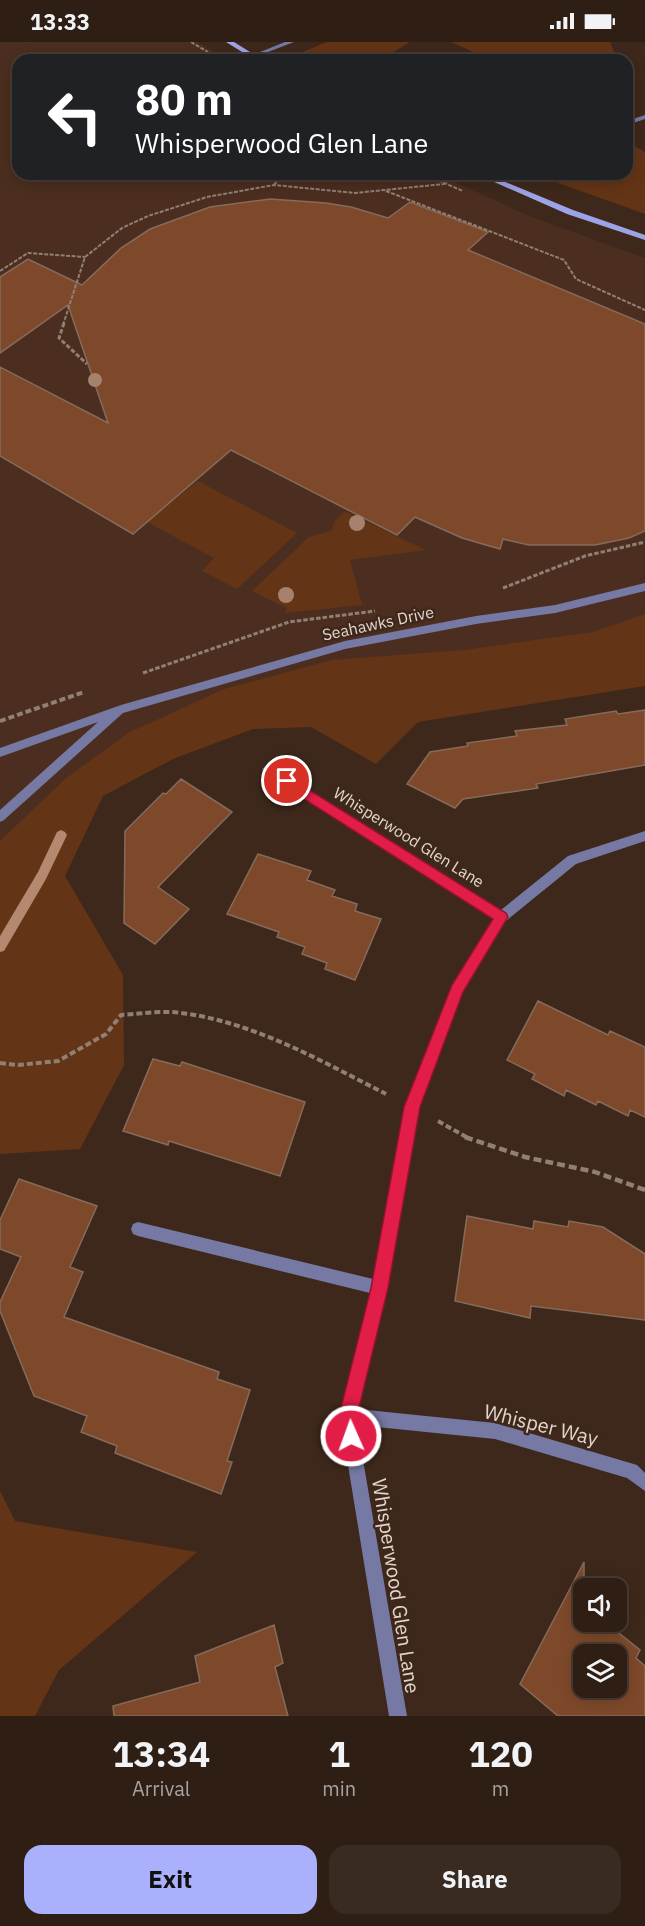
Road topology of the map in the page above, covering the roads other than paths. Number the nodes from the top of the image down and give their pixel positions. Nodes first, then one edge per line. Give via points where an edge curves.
1 (229, 42) edge
2 (291, 42) edge
3 (250, 54) edge
4 (266, 54) edge
5 (499, 180) edge
6 (645, 238) edge
7 (645, 587) edge
8 (121, 709) junction
9 (0, 753) edge
10 (267, 769) dead end
11 (0, 817) edge
12 (645, 836) edge
13 (501, 917) junction
14 (138, 1229) dead end
15 (380, 1288) junction
16 (348, 1416) junction
17 (645, 1483) edge
18 (398, 1716) edge

1 - 3 street
2 - 4 street
5 - 6 street via 570,212
7 - 8 street, Seahawks Drive via 555,609 345,645
8 - 9 street, Seahawks Drive
8 - 11 street, Seahawks Drive
10 - 13 street, Whisperwood Glen Lane
12 - 13 street, Whisperwood Glen Lane via 572,860
13 - 15 street, Whisperwood Glen Lane via 457,989 412,1107
14 - 15 street
15 - 16 street, Whisperwood Glen Lane
16 - 17 street, Whisper Way via 495,1431 632,1471
16 - 18 street, Whisperwood Glen Lane

